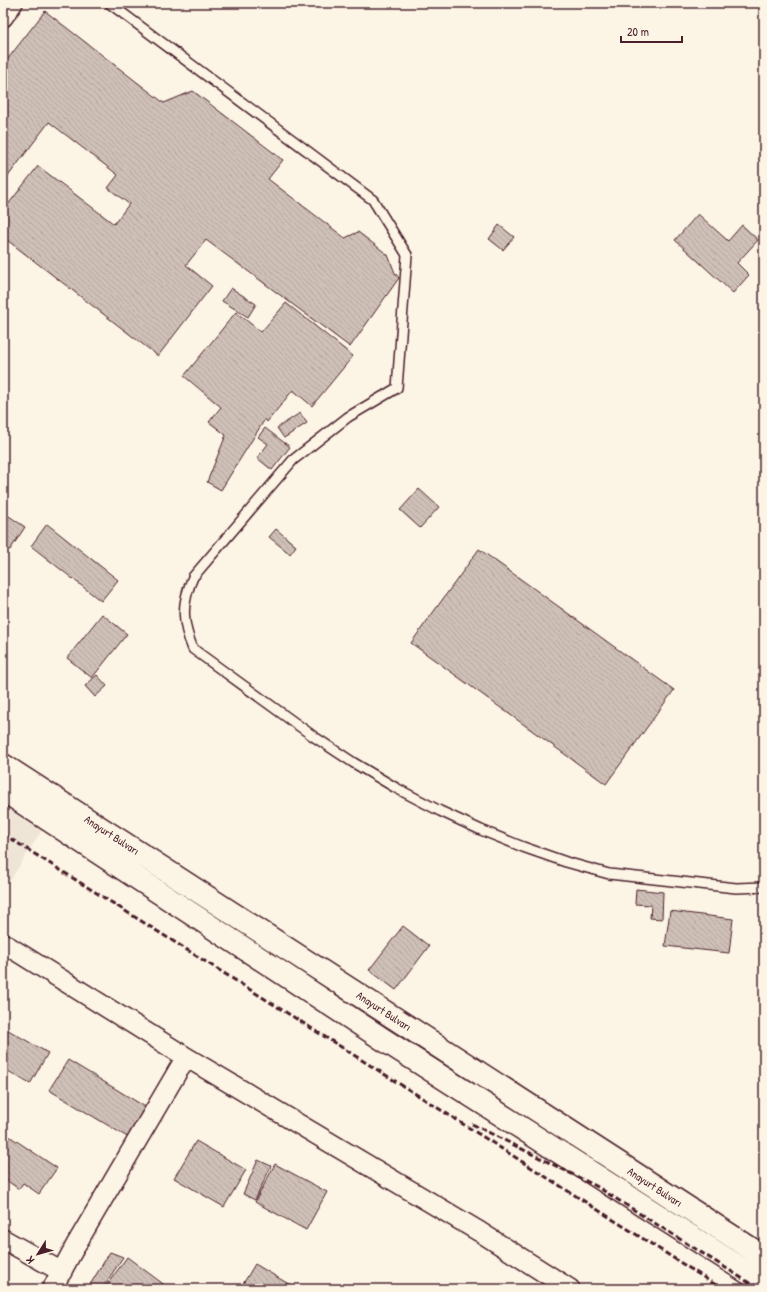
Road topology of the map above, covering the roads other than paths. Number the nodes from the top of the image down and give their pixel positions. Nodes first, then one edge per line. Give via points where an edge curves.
1 (13, 3) edge
2 (109, 3) edge
3 (3, 17) edge
4 (3, 765) edge
5 (3, 790) edge
6 (764, 887) edge
7 (3, 943) edge
8 (186, 1057) junction
9 (3, 1239) edge
10 (764, 1258) edge
11 (62, 1272) junction
12 (764, 1283) edge
13 (52, 1289) edge
14 (570, 1289) edge

1 - 3 street
2 - 6 lane via 373,200 407,255 397,388 348,417 293,460 193,577 184,610 187,636 193,649 354,763 433,808 481,830 523,847 609,874 736,888
4 - 10 main road, Anayurt Bulvarı
5 - 12 main road, Anayurt Bulvarı via 384,1040
7 - 8 street
8 - 11 street
8 - 14 street via 480,1232
9 - 11 street
11 - 13 street

